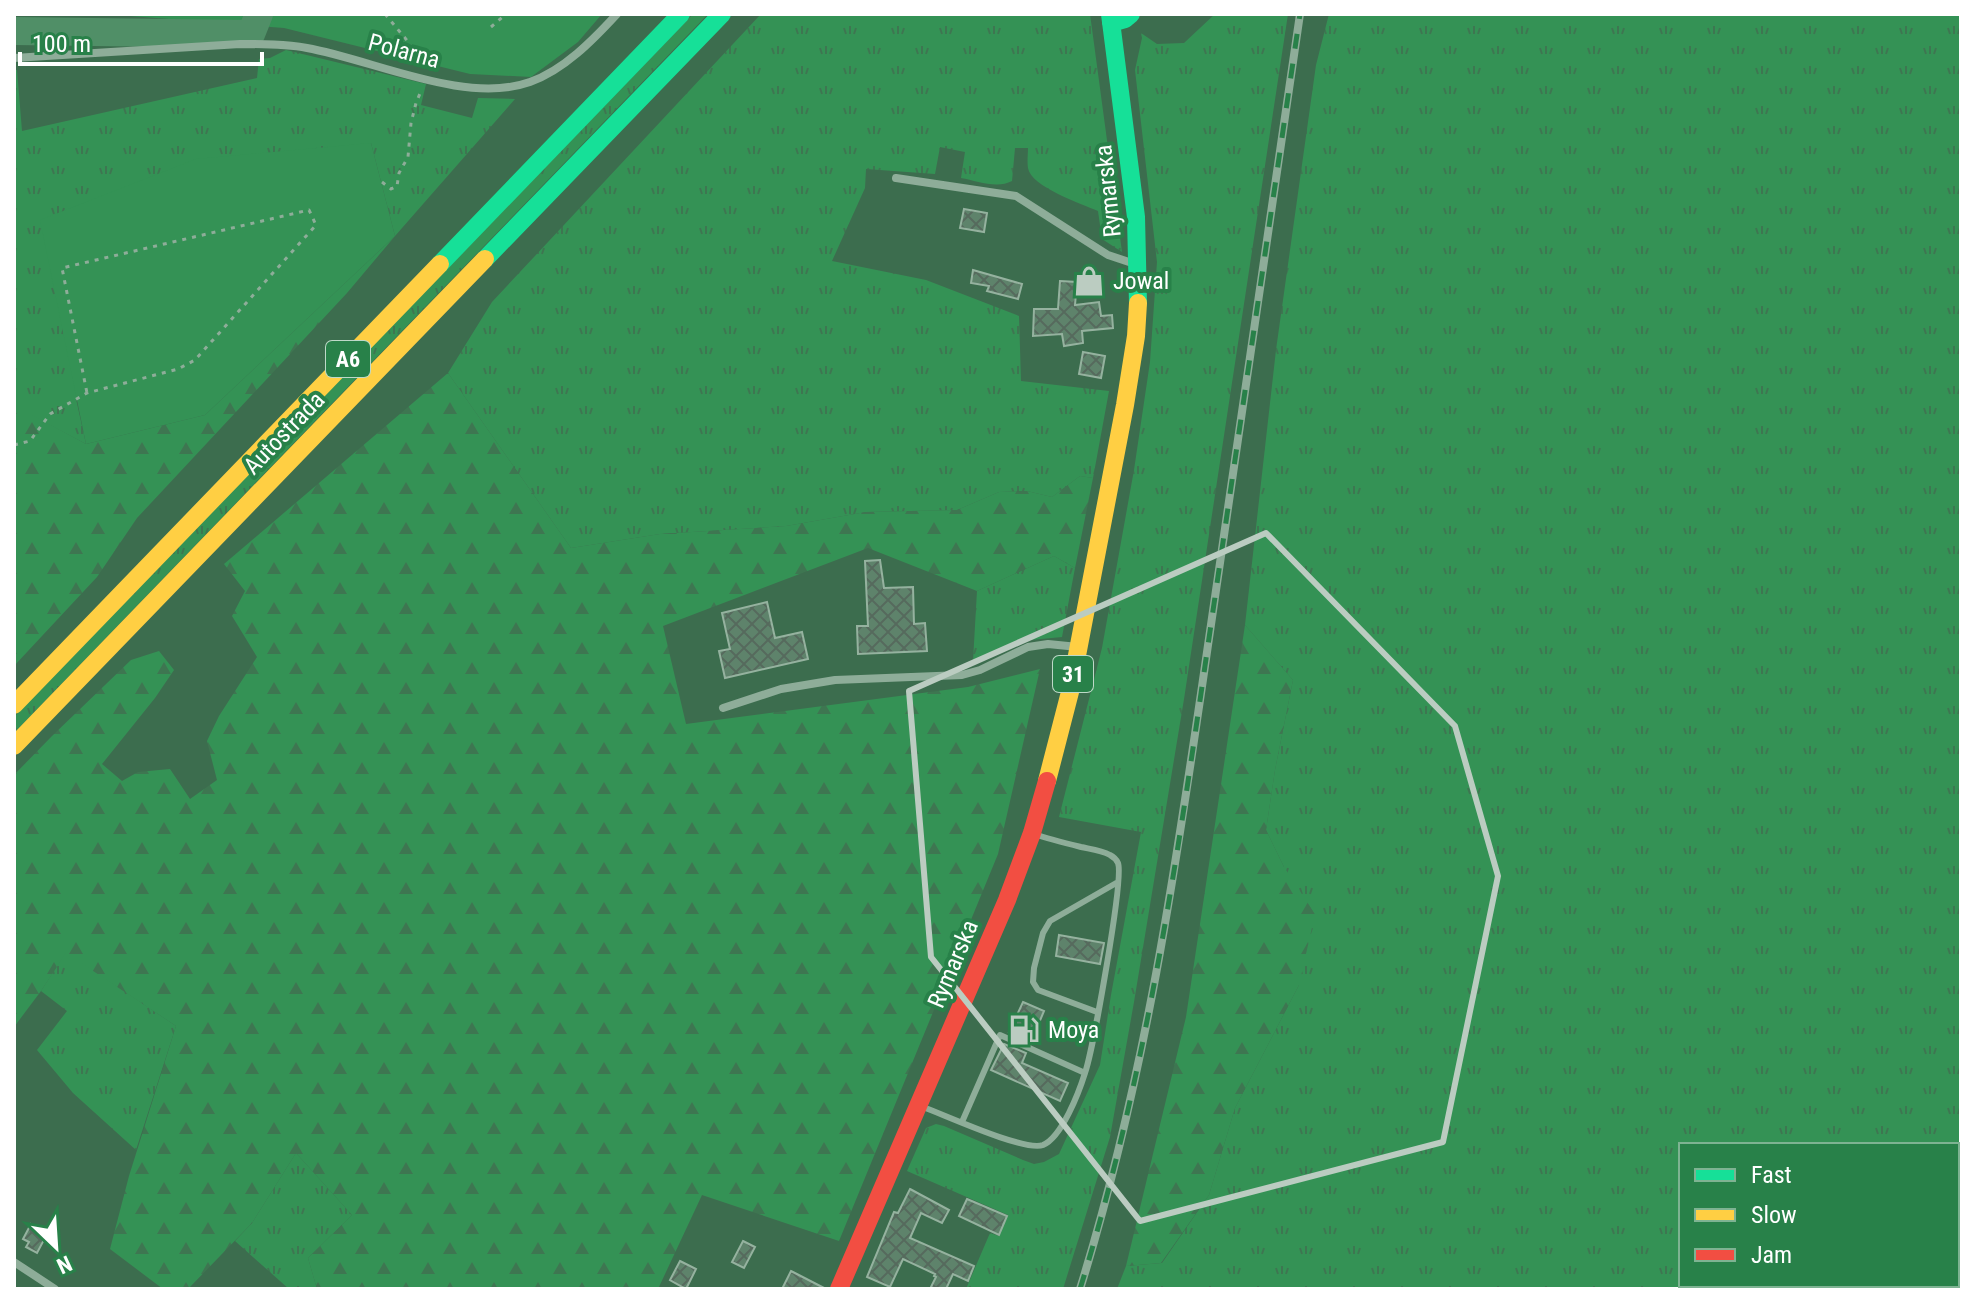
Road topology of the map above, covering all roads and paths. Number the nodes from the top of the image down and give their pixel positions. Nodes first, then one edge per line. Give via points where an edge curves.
1 (385, 14) edge
2 (506, 14) edge
3 (617, 14) edge
4 (681, 14) edge
5 (722, 14) edge
6 (1131, 14) edge
7 (1111, 18) edge
8 (491, 27) dead end
9 (14, 58) edge
10 (427, 79) junction
11 (896, 178) dead end
12 (382, 182) dead end
13 (1139, 266) junction
14 (87, 393) junction
15 (14, 445) edge
16 (1079, 647) junction
17 (14, 705) edge
18 (723, 708) dead end
19 (14, 746) edge
20 (1032, 833) junction
21 (1119, 882) junction
22 (1097, 1012) junction
23 (1085, 1073) junction
24 (920, 1106) junction
25 (962, 1122) junction
26 (14, 1262) edge
27 (55, 1289) edge
28 (839, 1289) edge

1 - 10 path via 410,44
2 - 8 path
3 - 10 street, Polarna via 567,61 534,81 481,89
4 - 17 main road, Autostrada / A6
5 - 19 main road, Autostrada / A6
6 - 7 main road
7 - 13 main road, Rymarska / 31
9 - 10 street, Polarna via 276,44
10 - 12 path via 416,103 408,157 397,186 391,189
11 - 13 street via 1016,196 1108,255
13 - 16 main road, Rymarska / 31 via 1128,391
14 - 14 path via 195,360 316,225 309,210 62,268
14 - 15 path via 50,414 30,441
16 - 18 street via 1028,647 962,675 835,680 781,689
16 - 20 main road, Rymarska / 31
20 - 21 lane via 1111,855 1118,863
20 - 24 main road, Rymarska / 31
21 - 22 lane
21 - 22 lane via 1050,921 1034,968 1038,990
22 - 23 lane
23 - 25 lane via 1057,1134 1044,1145 1029,1146
23 - 25 lane via 1000,1035
24 - 25 lane
24 - 28 main road, Rymarska / 31
26 - 27 street

